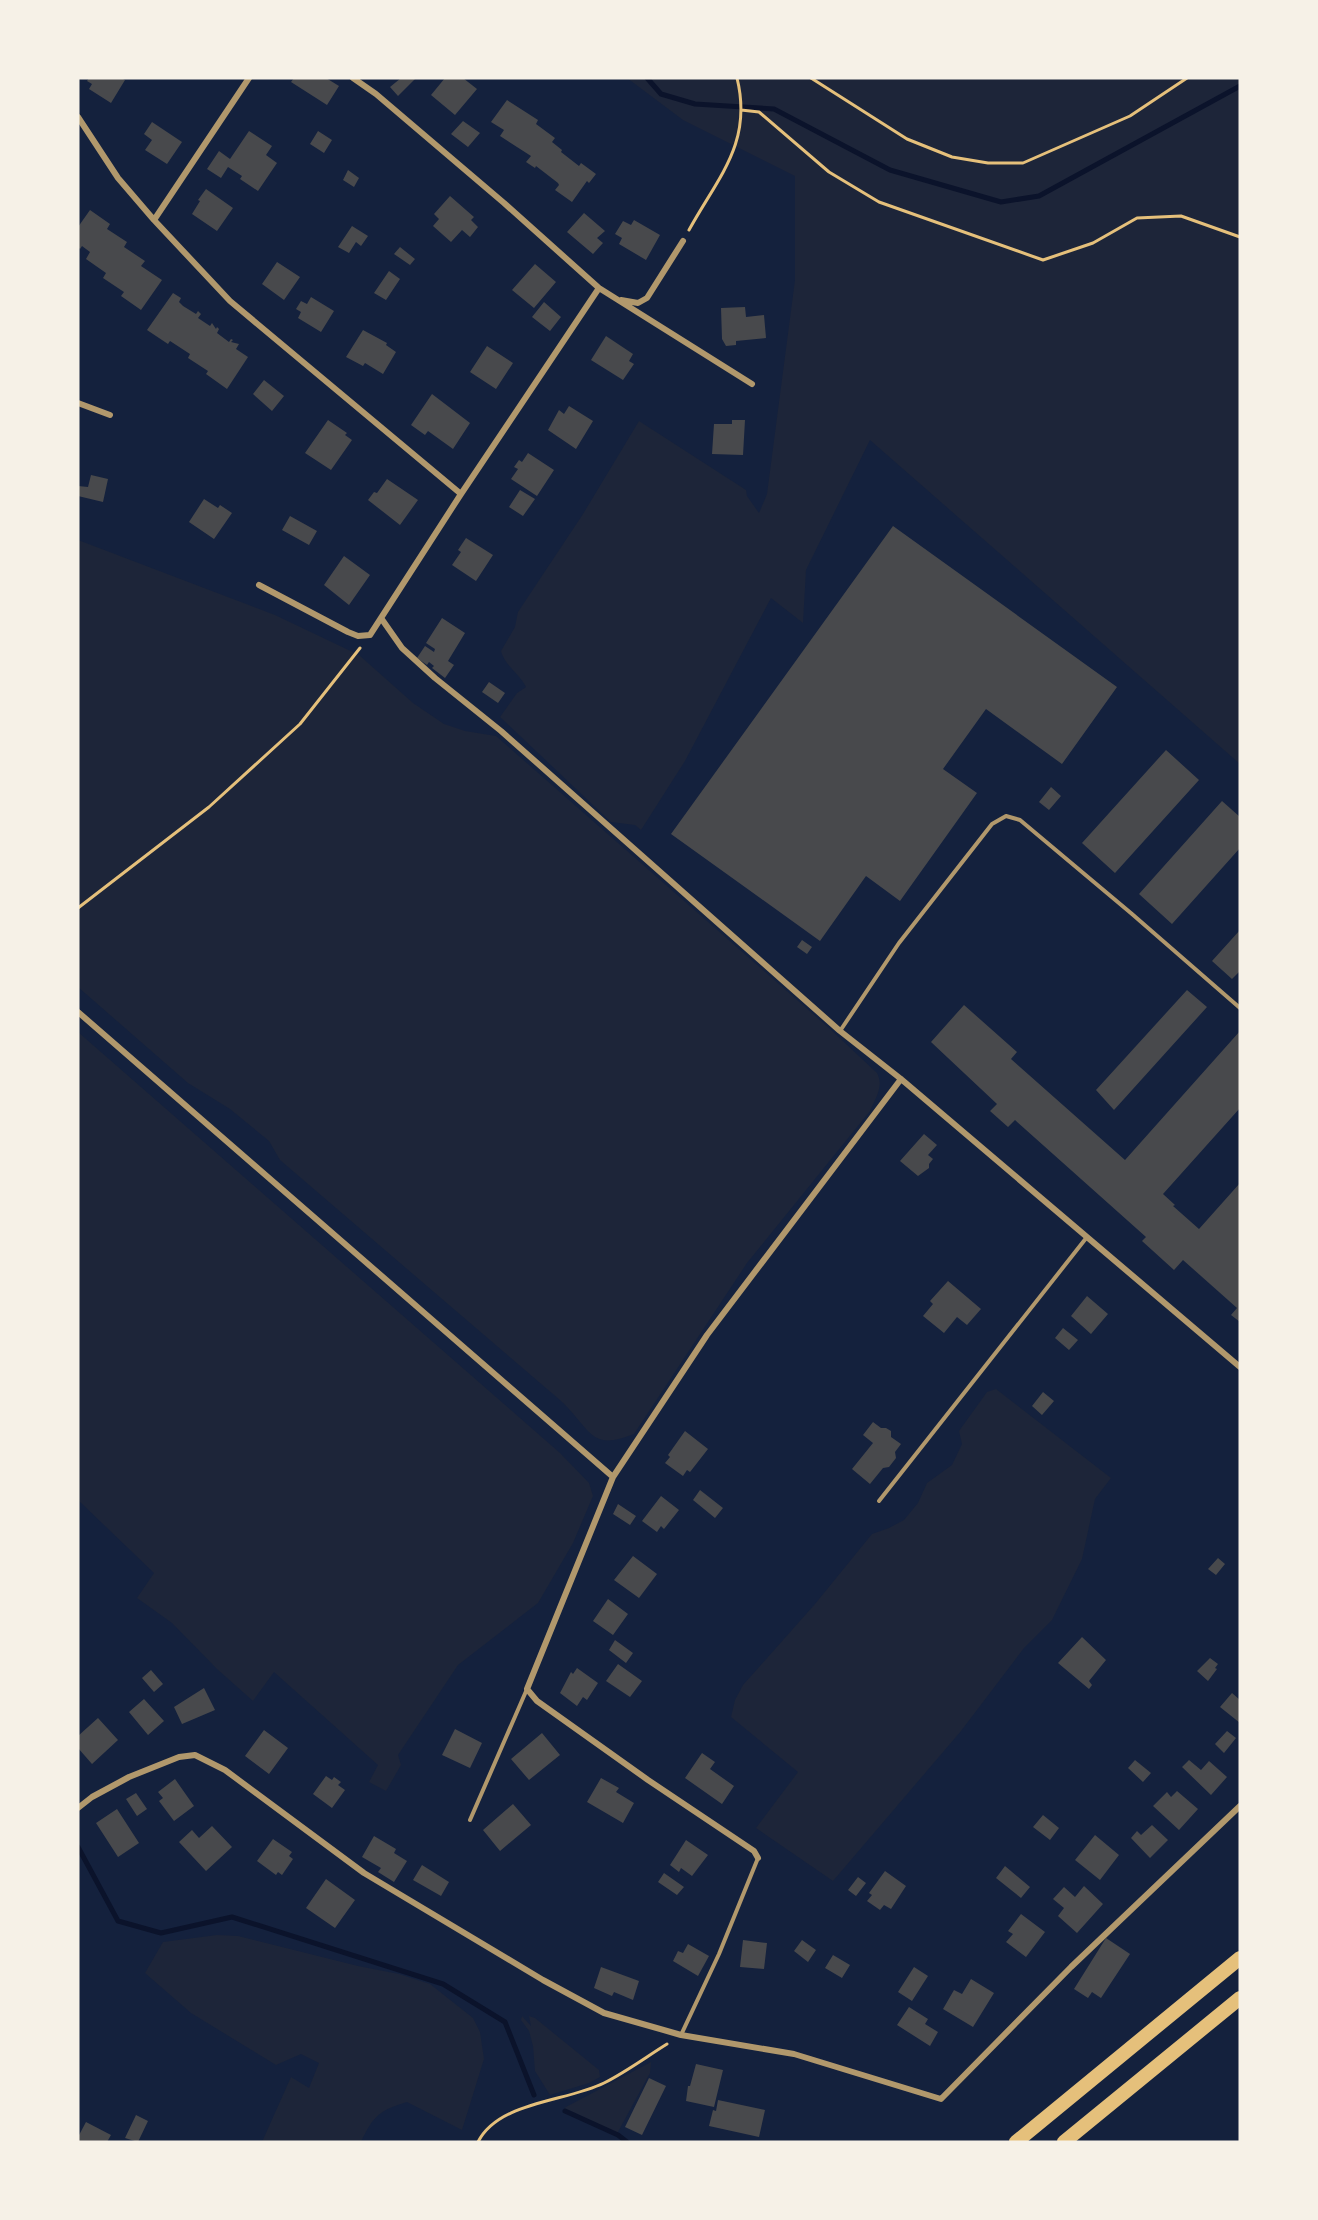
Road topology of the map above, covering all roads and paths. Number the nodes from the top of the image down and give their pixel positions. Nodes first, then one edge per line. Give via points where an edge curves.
1 (249, 78) edge
2 (353, 78) edge
3 (737, 78) edge
4 (811, 78) edge
5 (1187, 78) edge
6 (741, 110) junction
7 (78, 117) edge
8 (154, 220) junction
9 (1240, 237) edge
10 (683, 241) joint
11 (598, 288) junction
12 (617, 300) junction
13 (752, 384) dead end
14 (78, 403) edge
15 (110, 415) dead end
16 (460, 494) junction
17 (259, 585) dead end
18 (381, 618) junction
19 (370, 635) junction
20 (78, 908) edge
21 (1240, 1008) edge
22 (78, 1012) edge
23 (840, 1031) junction
24 (901, 1079) junction
25 (1087, 1237) junction
26 (1240, 1367) edge
27 (613, 1477) junction
28 (879, 1501) dead end
29 (527, 1689) junction
30 (1240, 1806) edge
31 (78, 1808) edge
32 (470, 1820) dead end
33 (758, 1858) joint
34 (1240, 1959) edge
35 (1240, 1998) edge
36 (681, 2035) junction
37 (478, 2142) edge
38 (1016, 2142) edge
39 (1064, 2142) edge

1 - 8 street
2 - 11 street via 504,203
3 - 6 path
4 - 5 path via 907,139 952,157 988,163 1023,163 1130,116
6 - 9 path via 759,112 829,172 879,202 1043,260 1093,243 1137,218 1181,216
6 - 10 path via 733,156
7 - 8 street via 118,178
8 - 16 street via 230,301
10 - 12 street via 647,298 638,303
11 - 12 street
11 - 16 street
12 - 13 street
14 - 15 street
16 - 18 street
17 - 19 street via 348,632
18 - 19 street
18 - 23 street via 402,648 435,678 501,731
19 - 20 path via 300,724 209,807
21 - 23 lane via 1020,820 1006,816 992,824 906,934
22 - 27 street
23 - 24 street
24 - 25 street
24 - 27 street via 707,1335
25 - 26 street
25 - 28 lane
27 - 29 street
29 - 32 lane
29 - 33 street via 537,1701 754,1851
30 - 36 street via 1071,1967 941,2099 794,2054
31 - 36 street via 129,1777 179,1757 195,1755 225,1770 364,1873 543,1980 604,2013
33 - 36 lane
34 - 38 highway
35 - 39 highway
36 - 37 path via 603,2083 506,2115 483,2131

